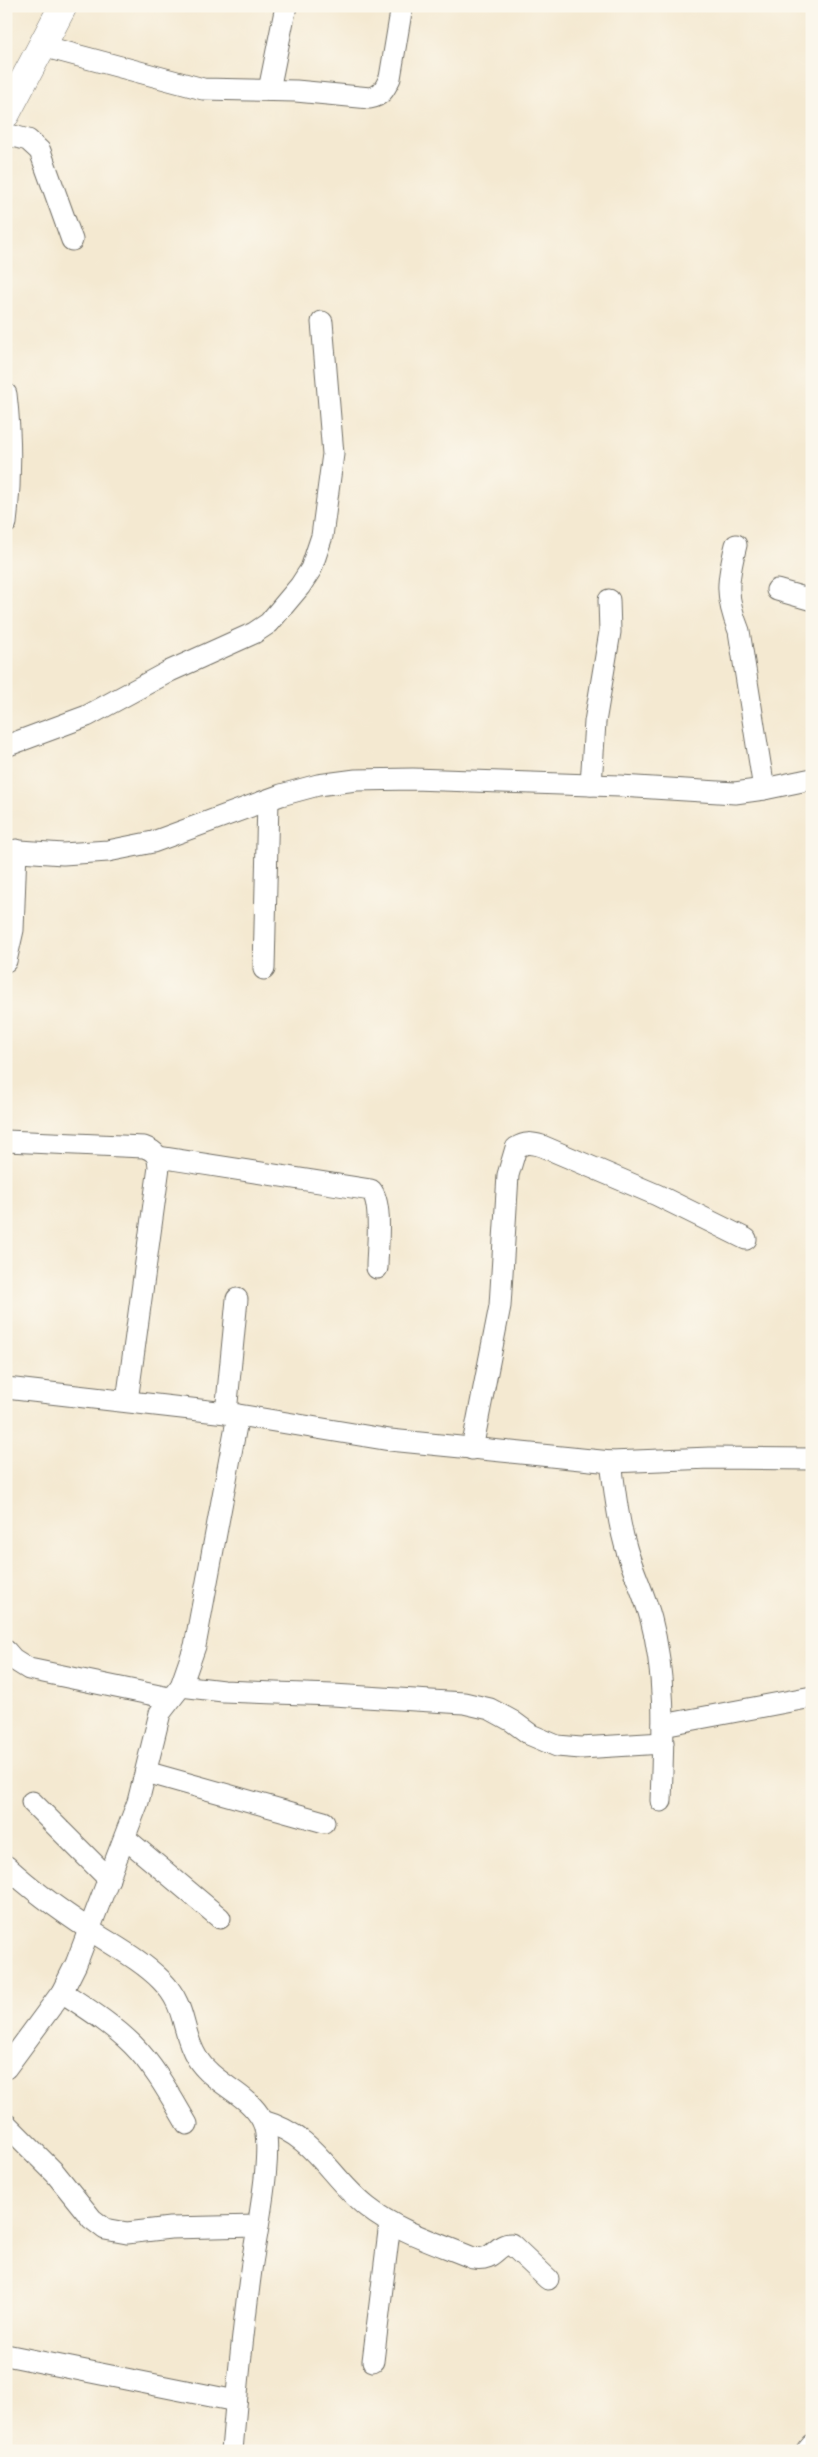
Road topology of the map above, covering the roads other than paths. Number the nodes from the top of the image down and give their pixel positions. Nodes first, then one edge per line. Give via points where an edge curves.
1 (63, 6) edge
2 (286, 6) edge
3 (402, 6) edge
4 (42, 46) junction
5 (270, 90) junction
6 (6, 114) edge
7 (6, 134) edge
8 (72, 240) dead end
9 (322, 322) dead end
10 (6, 394) edge
11 (6, 523) edge
12 (736, 545) dead end
13 (777, 590) dead end
14 (609, 600) dead end
15 (812, 600) edge
16 (6, 746) edge
17 (812, 778) edge
18 (591, 785) junction
19 (764, 789) junction
20 (268, 800) junction
21 (11, 850) edge
22 (6, 961) edge
23 (264, 969) dead end
24 (6, 1141) edge
25 (158, 1157) junction
26 (746, 1239) dead end
27 (377, 1268) dead end
28 (237, 1299) dead end
29 (6, 1388) edge
30 (127, 1401) junction
31 (232, 1414) junction
32 (472, 1448) junction
33 (812, 1459) edge
34 (611, 1462) junction
35 (6, 1651) edge
36 (175, 1692) junction
37 (812, 1697) edge
38 (663, 1734) junction
39 (146, 1772) junction
40 (661, 1801) dead end
41 (32, 1802) dead end
42 (324, 1822) dead end
43 (126, 1838) junction
44 (6, 1866) edge
45 (109, 1879) junction
46 (220, 1918) dead end
47 (88, 1929) junction
48 (62, 1992) junction
49 (6, 2068) edge
50 (263, 2121) junction
51 (6, 2124) edge
52 (188, 2124) dead end
53 (390, 2223) junction
54 (257, 2226) junction
55 (548, 2279) dead end
56 (6, 2356) edge
57 (373, 2362) dead end
58 (236, 2401) junction
59 (812, 2445) edge
60 (232, 2451) edge
61 (807, 2451) edge

1 - 4 main road
2 - 5 street
3 - 5 street via 390,78 378,96
4 - 5 street via 203,89
4 - 6 main road
7 - 8 street via 28,140 40,152
9 - 16 street via 333,454 322,536 311,569 300,586 269,623 254,633 170,671 87,716
10 - 11 street via 10,474
12 - 19 street via 727,592 739,630
13 - 15 street
14 - 18 street via 610,632 595,722
17 - 19 street
18 - 19 street via 711,793
18 - 20 street via 356,780 318,785
20 - 21 street via 153,842 108,851 63,854
20 - 23 street
21 - 22 street via 13,930
24 - 25 street via 144,1147 154,1151
25 - 27 street via 371,1190 378,1206
25 - 30 street
26 - 32 street via 657,1195 542,1146 531,1142 516,1148 508,1175 500,1306
28 - 31 street
29 - 30 street
30 - 31 street
31 - 32 street via 390,1440
31 - 36 street via 194,1646
32 - 34 street
33 - 34 street
34 - 38 street via 617,1515 651,1620 661,1671
35 - 36 street via 29,1669
36 - 38 street via 333,1695 464,1703 490,1709 530,1735 557,1746 581,1748
36 - 39 street via 160,1713
37 - 38 street
38 - 40 street
39 - 42 street
39 - 43 street
41 - 45 street
43 - 45 street
43 - 46 street
44 - 47 street
45 - 47 street
47 - 48 street
47 - 50 street via 163,1981 178,2000 189,2041 198,2059 214,2077 252,2106
48 - 49 street
48 - 52 street via 99,2016 133,2045
50 - 53 street via 282,2126 303,2139 346,2187
50 - 54 street via 267,2140 266,2160
51 - 54 street via 55,2173 92,2219 105,2229 127,2233 170,2228
53 - 55 street via 481,2260 503,2245 511,2244
53 - 57 street
54 - 58 street
56 - 58 street
58 - 60 street
59 - 61 street

